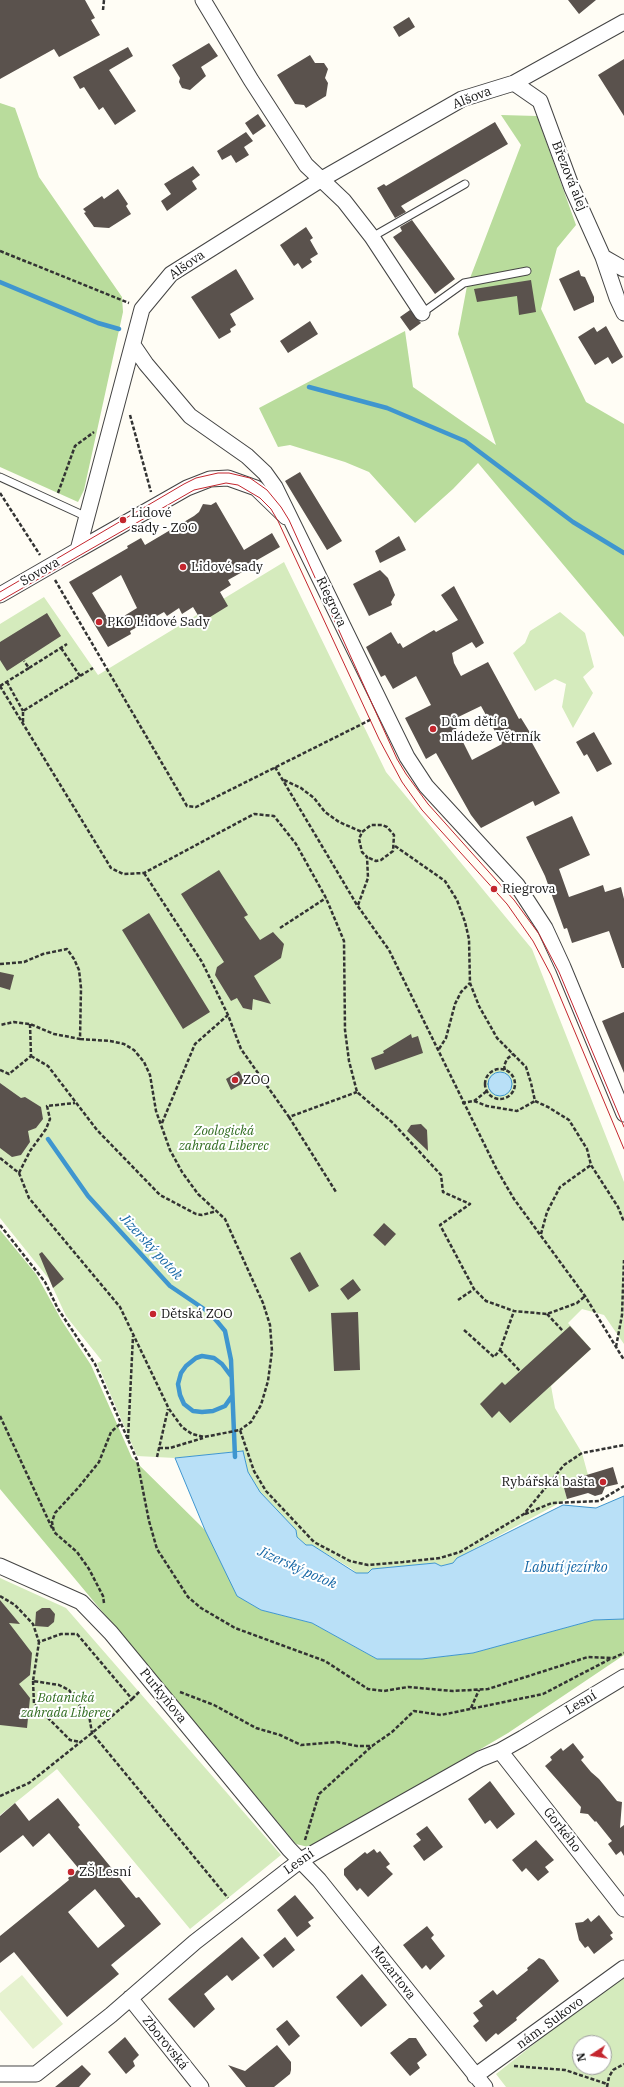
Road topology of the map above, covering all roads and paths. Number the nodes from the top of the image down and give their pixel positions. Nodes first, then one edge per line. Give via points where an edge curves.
1 (104, 0) edge
2 (203, 0) edge
3 (103, 10) dead end
4 (624, 22) edge
5 (514, 83) junction
6 (322, 179) junction
7 (465, 184) dead end
8 (372, 238) junction
9 (0, 251) edge
10 (603, 257) junction
11 (624, 269) edge
12 (527, 271) dead end
13 (142, 309) junction
14 (422, 312) joint
15 (624, 312) edge
16 (134, 345) junction
17 (130, 414) dead end
18 (114, 417) junction
19 (0, 477) edge
20 (0, 493) edge
21 (152, 496) dead end
22 (54, 503) junction
23 (87, 517) junction
24 (296, 528) junction
25 (79, 548) junction
26 (48, 567) junction
27 (0, 595) edge
28 (67, 644) dead end
29 (61, 648) junction
30 (24, 661) dead end
31 (29, 668) junction
32 (93, 668) dead end
33 (80, 676) junction
34 (7, 682) junction
35 (0, 686) edge
36 (23, 710) junction
37 (385, 713) junction
38 (23, 723) junction
39 (275, 767) junction
40 (282, 780) junction
41 (362, 832) junction
42 (395, 846) junction
43 (367, 857) junction
44 (144, 873) junction
45 (326, 898) junction
46 (358, 905) junction
47 (280, 928) dead end
48 (0, 964) edge
49 (470, 983) junction
50 (228, 1015) junction
51 (30, 1024) junction
52 (0, 1025) edge
53 (80, 1039) junction
54 (439, 1049) junction
55 (513, 1054) junction
56 (31, 1056) junction
57 (0, 1070) edge
58 (506, 1070) junction
59 (488, 1091) junction
60 (356, 1092) junction
61 (474, 1101) junction
62 (535, 1101) junction
63 (75, 1102) junction
64 (462, 1102) junction
65 (624, 1114) edge
66 (289, 1117) junction
67 (162, 1124) junction
68 (0, 1158) edge
69 (591, 1165) junction
70 (19, 1173) junction
71 (336, 1192) dead end
72 (217, 1211) junction
73 (624, 1222) edge
74 (0, 1225) edge
75 (541, 1234) junction
76 (624, 1260) edge
77 (474, 1289) junction
78 (585, 1296) junction
79 (458, 1300) dead end
80 (514, 1311) junction
81 (547, 1314) junction
82 (464, 1330) dead end
83 (564, 1331) dead end
84 (133, 1335) junction
85 (616, 1347) junction
86 (500, 1350) junction
87 (624, 1360) edge
88 (520, 1371) dead end
89 (168, 1409) junction
90 (0, 1416) edge
91 (121, 1423) junction
92 (240, 1430) junction
93 (204, 1437) junction
94 (128, 1440) junction
95 (624, 1445) edge
96 (159, 1448) junction
97 (157, 1457) dead end
98 (624, 1486) edge
99 (524, 1514) junction
100 (54, 1532) junction
101 (0, 1566) edge
102 (0, 1596) edge
103 (111, 1633) junction
104 (38, 1642) junction
105 (624, 1653) edge
106 (613, 1658) junction
107 (624, 1677) edge
108 (33, 1681) junction
109 (479, 1690) junction
110 (179, 1692) dead end
111 (471, 1708) junction
112 (92, 1733) junction
113 (80, 1742) junction
114 (372, 1746) junction
115 (500, 1751) junction
116 (0, 1796) edge
117 (304, 1845) dead end
118 (301, 1860) junction
119 (228, 1898) dead end
120 (624, 1909) edge
121 (624, 1968) edge
122 (130, 1998) junction
123 (624, 2064) edge
124 (492, 2065) junction
125 (0, 2074) edge
126 (480, 2081) edge
127 (607, 2086) edge
128 (201, 2087) edge

1 - 3 path
2 - 6 street via 302,158
4 - 5 street, Alšova
5 - 6 street, Alšova via 462,99
5 - 10 street, Březová alej via 540,101 572,188
6 - 8 street via 344,201
6 - 13 street, Alšova via 171,274
7 - 8 lane
8 - 14 street
9 - 13 path via 99,289
10 - 11 street
10 - 15 street, Březová alej
12 - 14 lane via 464,283
13 - 16 street
16 - 18 street
16 - 24 street, Riegrova via 146,364 190,416 247,456 265,473
17 - 21 path
18 - 22 path via 75,446
18 - 23 street
19 - 22 lane
20 - 26 path
22 - 23 lane
23 - 25 street
24 - 25 street via 256,488 240,481 210,479 187,488
24 - 37 street, Riegrova
25 - 26 street, Sovova
26 - 27 street, Sovova
26 - 39 path via 187,806 196,807
28 - 29 path
29 - 31 path
29 - 33 path
30 - 31 path
31 - 34 path
32 - 33 path
33 - 36 path
34 - 35 path
34 - 36 path
35 - 38 path
36 - 38 path
37 - 39 path
37 - 65 street, Riegrova via 407,757 426,786 517,885 534,909 563,967
38 - 44 path via 111,868 123,874
39 - 40 path
40 - 41 path via 301,788 314,798 325,812
40 - 46 path
41 - 42 path via 371,825 387,827 394,835
41 - 43 path via 359,846
42 - 43 path via 390,855 381,860 371,860
42 - 49 path via 445,881 457,900 466,922 469,939
43 - 46 path via 368,878
44 - 45 path via 254,814 274,816 296,844
44 - 50 path via 202,962
45 - 47 path
45 - 60 path via 344,941 345,1030
46 - 54 path via 389,950
48 - 53 path via 24,962 43,954 67,949 79,970
49 - 54 path via 460,992 454,1004 446,1038
49 - 55 path via 479,1006 497,1038
50 - 66 path via 241,1049
50 - 67 path via 195,1044
51 - 52 path via 14,1022
51 - 53 path via 54,1034
51 - 56 path
53 - 67 path via 110,1041 124,1044 134,1050 150,1075 153,1097
54 - 64 path
55 - 58 path via 507,1059 504,1066
55 - 62 path via 526,1067
56 - 57 path via 9,1074
56 - 63 path via 48,1066
58 - 59 path via 496,1070 488,1076
58 - 59 path via 515,1080 511,1094 499,1098
59 - 61 path
60 - 66 path
60 - 77 path via 393,1123 441,1175 443,1192 470,1204 440,1225
61 - 62 path via 517,1111
61 - 64 path
62 - 69 path via 569,1120 587,1148
63 - 70 path via 47,1106 50,1119 46,1129 30,1151
63 - 72 path via 96,1130 160,1195 196,1214
64 - 75 path via 507,1187
66 - 71 path
67 - 72 path via 170,1150 182,1172 198,1194
68 - 70 path
69 - 73 path via 618,1207
69 - 75 path via 560,1187 549,1206
70 - 84 path via 29,1198 120,1307
72 - 92 path via 225,1219 263,1303 270,1325 272,1351 262,1405 251,1422
74 - 91 path via 45,1282 58,1310 95,1364
75 - 78 path
76 - 85 path via 622,1315
77 - 79 path
77 - 80 path via 486,1301
78 - 81 path via 577,1303
78 - 85 path
80 - 81 path
80 - 86 path
81 - 83 path
82 - 86 path via 494,1357
84 - 89 path
84 - 94 path
85 - 87 path
86 - 88 path
89 - 93 path via 182,1427 192,1434
89 - 96 path
90 - 100 path
91 - 94 path
91 - 100 path via 111,1432 99,1462 54,1512
92 - 93 path
92 - 99 path via 254,1471 266,1491 314,1542 350,1561 368,1565 440,1558 460,1552
93 - 96 path via 170,1448
94 - 109 path via 137,1460 157,1549 188,1597 201,1608 234,1628 325,1661 368,1689 384,1691 408,1687 453,1691
95 - 99 path via 582,1453 564,1465
96 - 97 path
98 - 99 path via 599,1501 552,1503
100 - 103 path via 77,1552 89,1569 102,1596
101 - 103 street, Purkyňova via 81,1602
102 - 104 path via 15,1606 33,1624
103 - 118 street, Purkyňova via 289,1849
104 - 108 path
104 - 112 path via 61,1634 77,1634 132,1699
105 - 106 path
106 - 109 path via 588,1656 530,1677
106 - 111 path via 543,1694
107 - 115 street, Lesní
108 - 112 path via 69,1690 89,1715
108 - 113 path via 34,1704 70,1740
109 - 111 path
110 - 114 path via 214,1705 256,1728 301,1745 337,1742
111 - 114 path via 441,1715 414,1711 392,1732
112 - 113 path
112 - 119 path
113 - 116 path via 29,1784
114 - 117 path via 319,1794
115 - 118 street, Lesní via 480,1758
115 - 120 street, Gorkého
118 - 122 street, Lesní via 195,1942
118 - 126 street, Mozartova
121 - 124 street, nám. Sukovo
122 - 125 street, Lesní via 36,2074
122 - 128 street, Zborovská
123 - 127 path via 613,2070
124 - 126 street, nám. Sukovo
124 - 127 path via 565,2070

